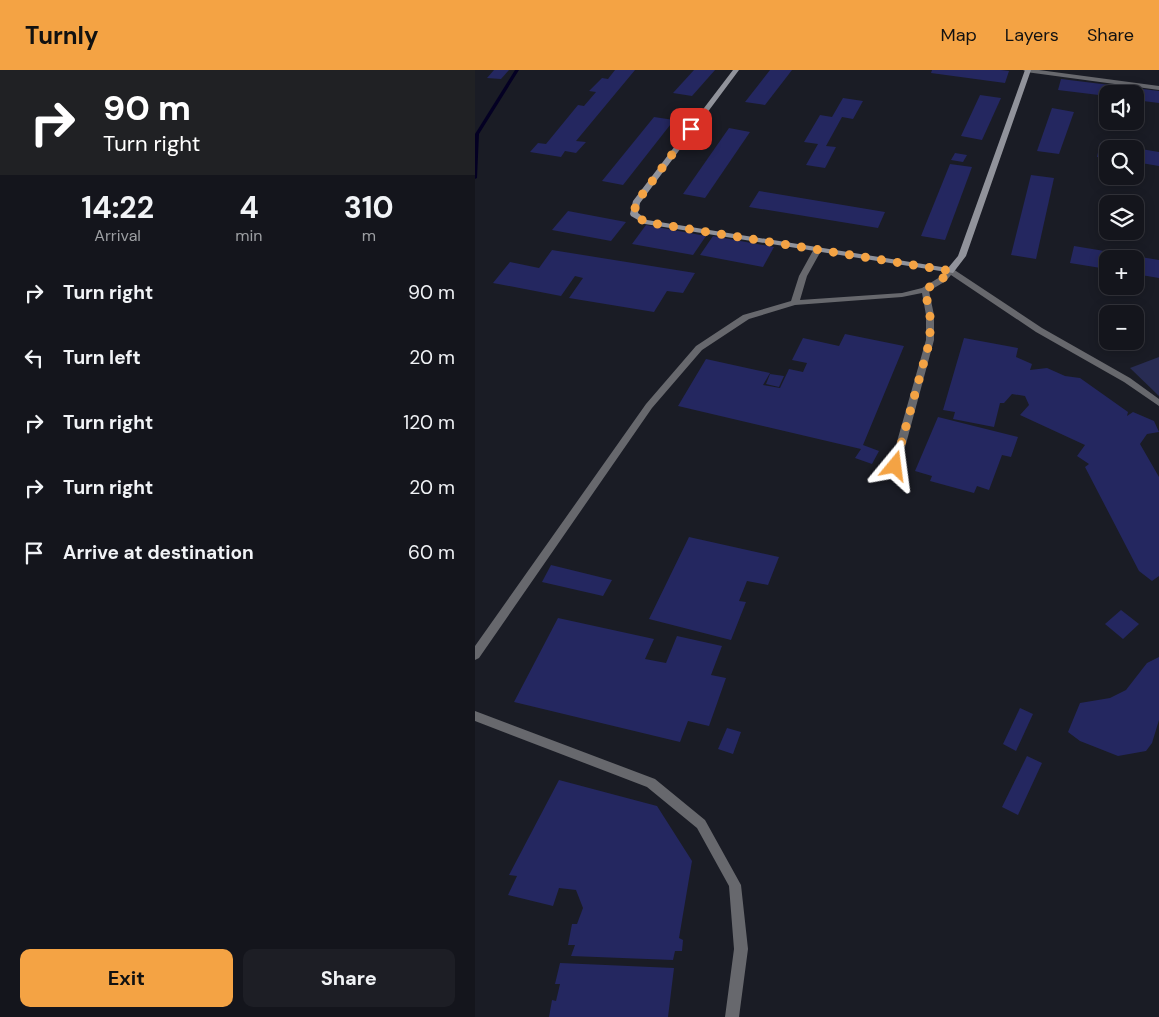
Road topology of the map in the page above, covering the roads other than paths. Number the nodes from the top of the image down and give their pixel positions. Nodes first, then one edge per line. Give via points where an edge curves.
1 (736, 70) edge
2 (1027, 70) edge
3 (1159, 88) edge
4 (818, 249) junction
5 (951, 271) junction
6 (925, 290) junction
7 (795, 303) junction
8 (1159, 403) edge
9 (895, 466) dead end
10 (475, 655) edge
11 (475, 716) edge
12 (732, 1017) edge

1 - 4 street via 636,203 634,214 645,222
2 - 3 street
2 - 5 street via 962,256
4 - 5 street
4 - 7 street via 803,276
5 - 6 street
5 - 8 street via 1039,330 1127,380
6 - 7 street via 902,295
6 - 9 street via 930,340
7 - 10 street via 746,317 699,348 649,406
11 - 12 street via 651,783 701,824 735,885 741,949

